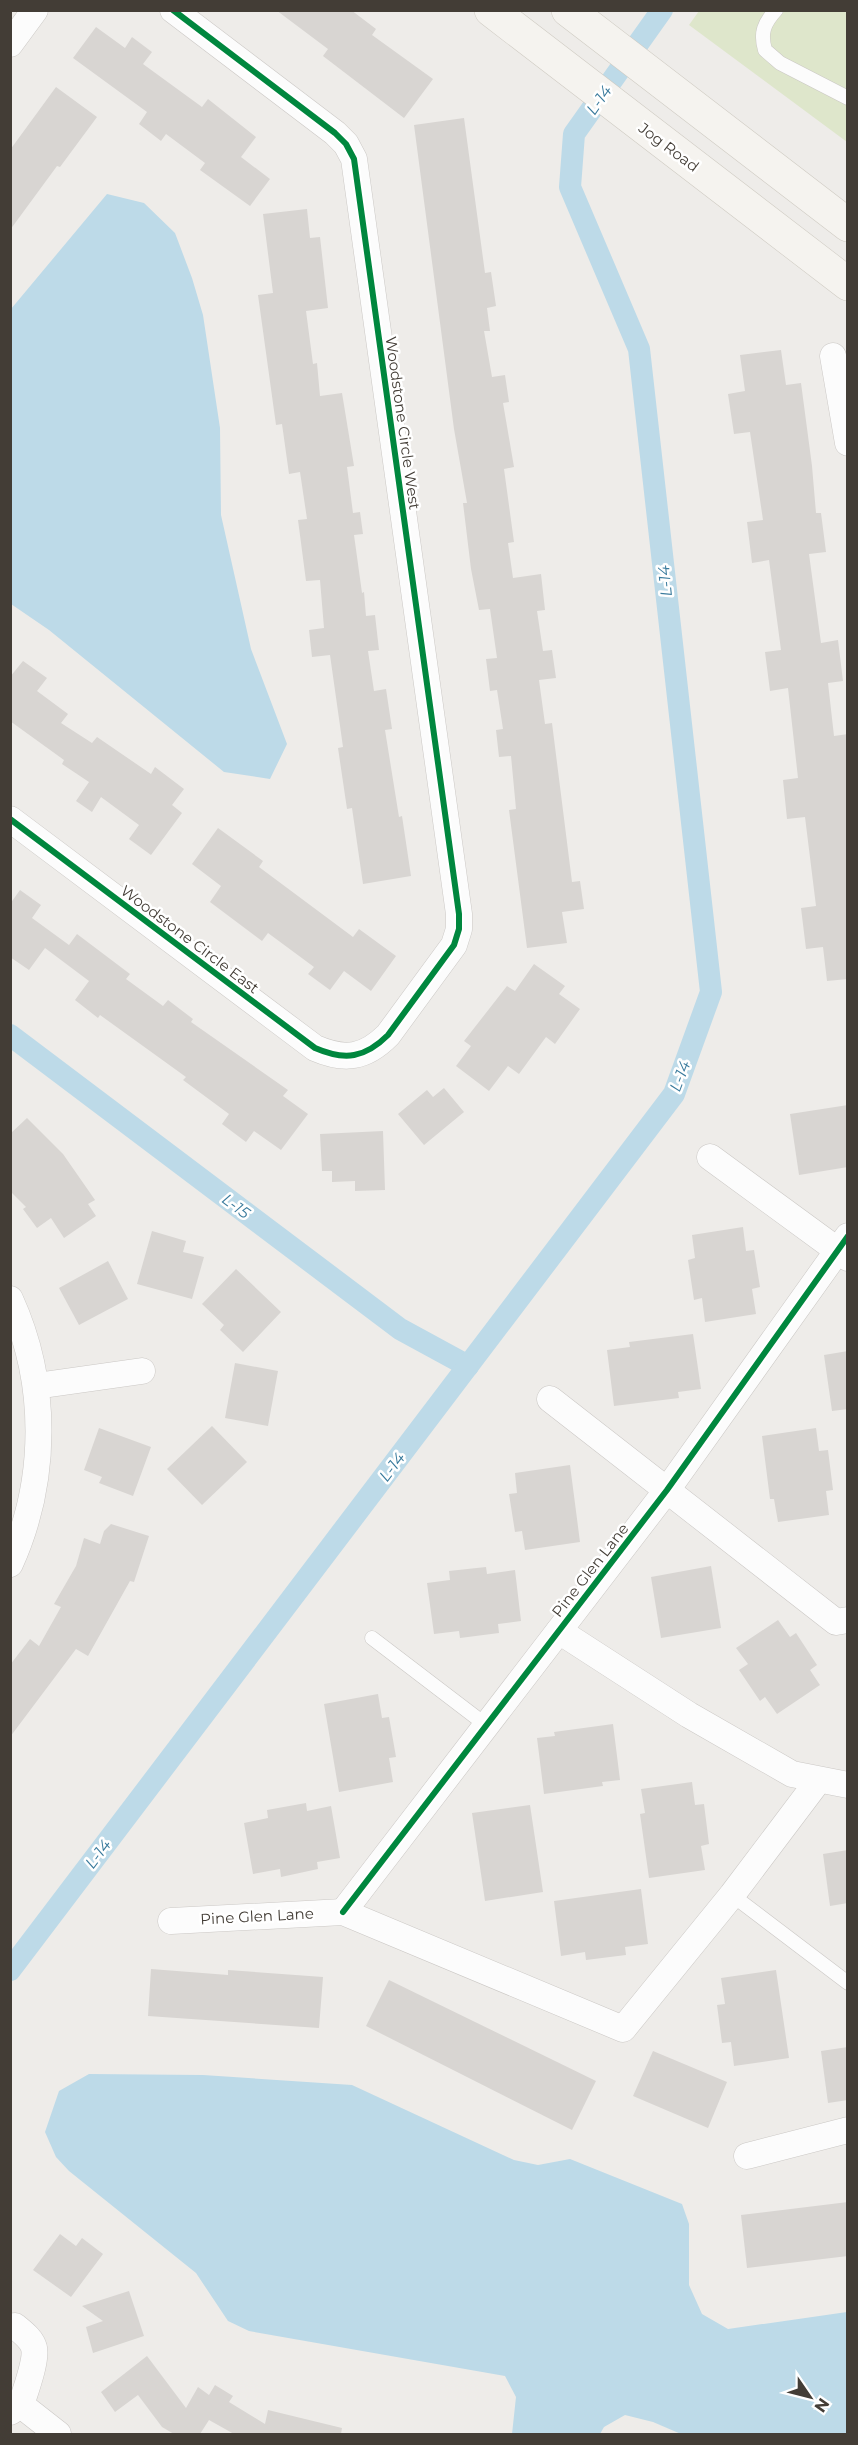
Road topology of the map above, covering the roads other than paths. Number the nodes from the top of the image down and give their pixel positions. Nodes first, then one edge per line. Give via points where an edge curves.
1 (35, 10) edge
2 (172, 10) edge
3 (491, 10) edge
4 (776, 10) edge
5 (580, 20) edge
6 (10, 44) edge
7 (848, 98) edge
8 (848, 225) edge
9 (848, 284) edge
10 (833, 356) dead end
11 (848, 443) edge
12 (10, 819) edge
13 (363, 1053) joint
14 (710, 1157) dead end
15 (844, 1248) edge
16 (10, 1299) edge
17 (142, 1371) dead end
18 (36, 1386) junction
19 (550, 1399) dead end
20 (667, 1490) junction
21 (10, 1563) edge
22 (848, 1620) edge
23 (559, 1631) junction
24 (372, 1638) dead end
25 (486, 1725) junction
26 (818, 1781) junction
27 (848, 1785) edge
28 (732, 1895) junction
29 (343, 1912) junction
30 (171, 1921) dead end
31 (848, 1983) edge
32 (848, 2130) edge
33 (747, 2156) dead end
34 (10, 2326) edge
35 (16, 2408) edge
36 (58, 2434) edge

1 - 6 street
2 - 13 street, Woodstone Circle West via 335,133 354,159 459,924 454,945 388,1035
3 - 9 main road, Jog Road
4 - 7 lane via 765,22 765,50 780,63
5 - 8 main road
10 - 11 street
12 - 13 street, Woodstone Circle East via 315,1048 347,1056
14 - 15 street, Pine Glen Lane
15 - 20 street, Pine Glen Lane
16 - 18 street
17 - 18 street
18 - 21 street via 38,1464 30,1509
19 - 20 street
20 - 22 street via 836,1622
20 - 23 street, Pine Glen Lane
23 - 25 street, Pine Glen Lane
23 - 26 street, Pine Glen Lane via 689,1715 792,1774
24 - 25 lane
25 - 29 street, Pine Glen Lane
26 - 27 street, Pine Glen Lane
26 - 28 street, Pine Glen Lane
28 - 29 street, Pine Glen Lane via 624,2029
28 - 31 lane
29 - 30 street, Pine Glen Lane
32 - 33 street
34 - 35 street via 27,2336 34,2348
35 - 36 street

